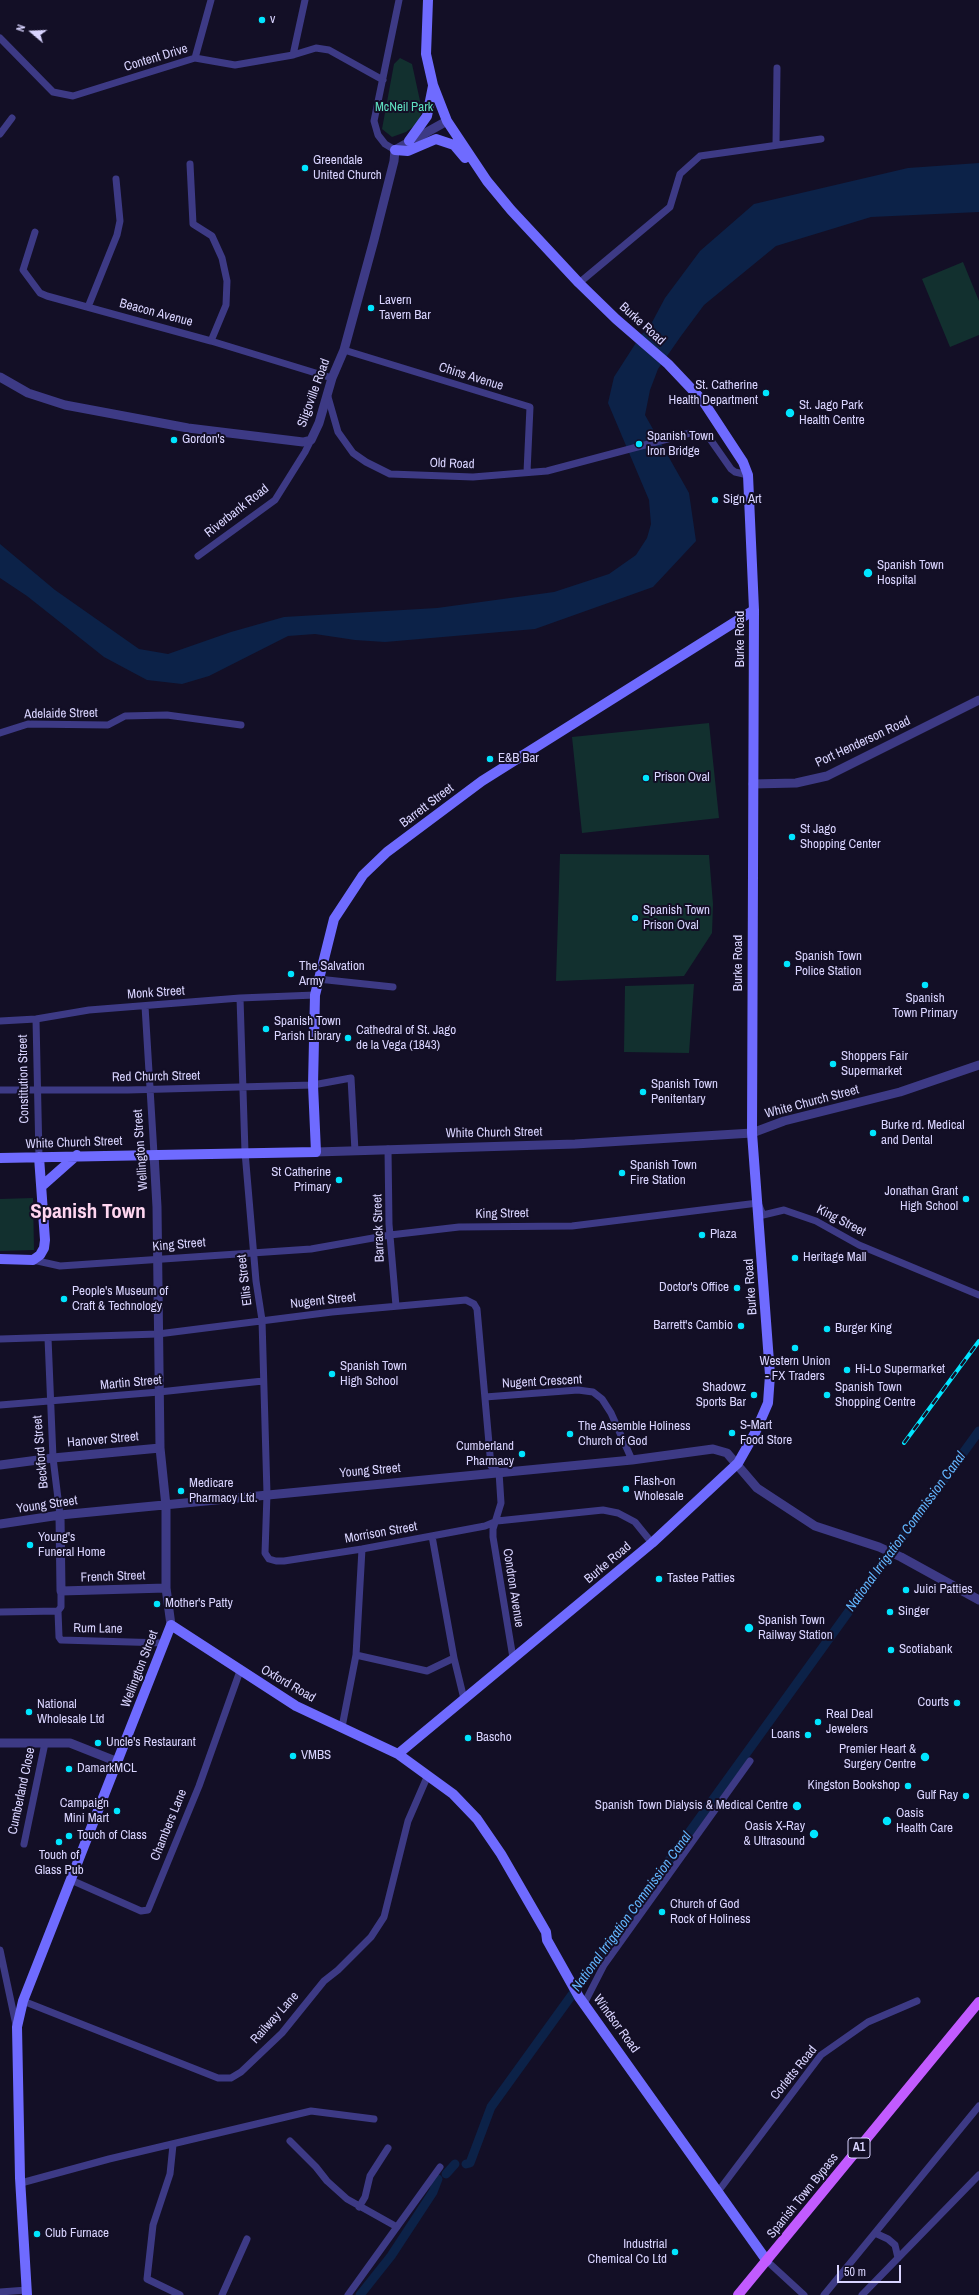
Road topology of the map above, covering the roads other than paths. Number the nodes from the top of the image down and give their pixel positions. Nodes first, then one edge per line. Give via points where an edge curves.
1 (211, 0) edge
2 (305, 0) edge
3 (399, 0) edge
4 (428, 0) edge
5 (0, 38) edge
6 (293, 55) junction
7 (195, 58) junction
8 (776, 68) dead end
9 (383, 80) junction
10 (433, 85) junction
11 (12, 118) dead end
12 (447, 121) junction
13 (0, 134) edge
14 (821, 139) dead end
15 (409, 141) junction
16 (776, 145) junction
17 (395, 150) junction
18 (190, 164) dead end
19 (116, 179) dead end
20 (487, 181) junction
21 (36, 232) dead end
22 (579, 283) junction
23 (88, 307) junction
24 (211, 340) junction
25 (344, 350) junction
26 (0, 377) edge
27 (332, 378) junction
28 (328, 397) junction
29 (311, 440) junction
30 (527, 472) junction
31 (748, 475) junction
32 (198, 556) dead end
33 (754, 610) junction
34 (979, 700) edge
35 (241, 725) dead end
36 (0, 733) edge
37 (753, 784) junction
38 (318, 979) junction
39 (393, 987) dead end
40 (315, 995) junction
41 (240, 998) junction
42 (145, 1006) junction
43 (36, 1019) junction
44 (0, 1022) edge
45 (979, 1065) edge
46 (313, 1084) junction
47 (243, 1085) junction
48 (150, 1089) junction
49 (0, 1090) edge
50 (37, 1090) junction
51 (752, 1133) junction
52 (388, 1149) junction
53 (355, 1151) junction
54 (245, 1152) junction
55 (316, 1152) junction
56 (154, 1154) junction
57 (77, 1155) junction
58 (39, 1157) junction
59 (0, 1158) edge
60 (42, 1186) junction
61 (758, 1203) junction
62 (390, 1235) junction
63 (254, 1252) junction
64 (0, 1259) edge
65 (33, 1260) junction
66 (158, 1260) junction
67 (979, 1295) edge
68 (396, 1306) junction
69 (262, 1320) junction
70 (158, 1334) junction
71 (48, 1338) junction
72 (0, 1340) edge
73 (264, 1380) junction
74 (159, 1392) junction
75 (484, 1397) junction
76 (50, 1402) junction
77 (0, 1405) edge
78 (160, 1448) junction
79 (53, 1458) junction
80 (632, 1460) junction
81 (738, 1463) junction
82 (0, 1465) edge
83 (499, 1472) junction
84 (267, 1494) junction
85 (166, 1506) junction
86 (60, 1515) junction
87 (497, 1521) junction
88 (0, 1524) edge
89 (432, 1536) junction
90 (652, 1543) junction
91 (362, 1550) junction
92 (269, 1558) joint
93 (166, 1588) junction
94 (60, 1591) junction
95 (979, 1600) edge
96 (58, 1611) junction
97 (0, 1612) edge
98 (171, 1625) junction
99 (165, 1643) junction
100 (356, 1655) junction
101 (454, 1658) junction
102 (513, 1658) junction
103 (240, 1671) junction
104 (464, 1699) junction
105 (342, 1727) junction
106 (0, 1743) edge
107 (45, 1743) junction
108 (398, 1754) junction
109 (750, 1761) dead end
110 (118, 1762) junction
111 (428, 1775) junction
112 (24, 1844) dead end
113 (72, 1880) junction
114 (0, 1950) edge
115 (4, 1981) edge
116 (582, 1999) junction
117 (23, 2001) junction
118 (918, 2001) dead end
119 (979, 2002) edge
120 (17, 2027) junction
121 (979, 2106) edge
122 (374, 2118) dead end
123 (290, 2141) dead end
124 (173, 2145) junction
125 (388, 2148) dead end
126 (440, 2168) dead end
127 (979, 2175) edge
128 (20, 2183) junction
129 (717, 2193) junction
130 (359, 2207) junction
131 (397, 2227) junction
132 (875, 2233) junction
133 (247, 2239) dead end
134 (898, 2258) junction
135 (767, 2260) junction
136 (0, 2292) edge
137 (27, 2292) edge
138 (9, 2294) edge
139 (180, 2295) edge
140 (222, 2295) edge
141 (348, 2295) edge
142 (738, 2295) edge
143 (804, 2295) edge
144 (824, 2295) edge
145 (862, 2295) edge

1 - 7 street
2 - 6 street
3 - 9 street
4 - 10 main road, Burke Road via 426,54
5 - 7 street, Content Drive via 53,92 73,96
6 - 7 street, Content Drive via 235,65
6 - 9 street, Content Drive via 316,48 329,50
8 - 16 street
9 - 17 street via 374,121 378,135 385,144
10 - 12 main road, Burke Road
10 - 15 main road via 427,116
11 - 13 street
12 - 15 street
12 - 20 main road, Burke Road
14 - 16 street
15 - 17 street
16 - 22 street via 700,156 680,174 670,207
17 - 20 main road via 408,151 436,139 448,142 454,145
17 - 25 street, Sligoville Road
18 - 24 street via 193,224 212,236 222,258 227,281 226,305
19 - 23 street via 120,221
20 - 22 main road, Burke Road
21 - 23 street, Beacon Avenue via 23,270 27,277 33,281 40,293
22 - 31 main road, Burke Road via 668,364 703,401 743,462
23 - 24 street, Beacon Avenue
24 - 27 street, Beacon Avenue
25 - 27 street, Sligoville Road
25 - 30 street, Chins Avenue via 530,407
26 - 29 street, Sligoville Road via 28,393 60,404 188,428 303,442
27 - 28 street, Sligoville Road
28 - 29 street, Sligoville Road via 316,433
28 - 30 street, Old Road via 338,432 353,453 390,474 473,477
29 - 32 street, Riverbank Road via 275,500
30 - 31 street, Old Road via 547,471 690,433 710,439 731,469
31 - 33 main road, Burke Road
33 - 37 main road, Burke Road
33 - 38 main road, Barrett Street via 482,781 388,852 362,875 341,905 334,920
34 - 37 street, Port Henderson Road via 827,776 796,783
35 - 36 street, Adelaide Street via 167,715 125,716 108,725 28,724
37 - 51 main road, Burke Road
38 - 39 street
38 - 40 main road, Barrett Street
40 - 41 street, Monk Street
40 - 46 main road, Barrett Street
41 - 42 street, Monk Street
41 - 47 street, Ellis Street
42 - 43 street, Monk Street via 89,1010
42 - 48 street, Wellington Street
43 - 44 street, Monk Street
43 - 50 street, Constitution Street
45 - 51 street, White Church Street via 900,1092 784,1121
46 - 47 street, Red Church Street
46 - 53 street, Red Church Street via 352,1078
46 - 55 main road, Barrett Street
47 - 48 street, Red Church Street
47 - 54 street, Ellis Street
48 - 50 street, Red Church Street
48 - 56 street, Wellington Street
49 - 50 street, Red Church Street
50 - 58 street, Constitution Street
51 - 52 street, White Church Street via 575,1144
51 - 61 main road, Burke Road
52 - 53 street, White Church Street
52 - 62 street, Barrack Street
53 - 55 street, White Church Street
54 - 55 main road, White Church Street
54 - 56 main road, White Church Street
54 - 63 street, Ellis Street
56 - 57 main road, White Church Street
56 - 66 street, Wellington Street
57 - 58 main road, White Church Street
57 - 60 main road
58 - 59 main road, White Church Street
58 - 60 main road, Constitution Street
60 - 65 main road, Constitution Street via 45,1240 40,1255
61 - 62 street, King Street via 572,1226 460,1227
61 - 67 street, King Street via 763,1214 784,1210 816,1221 859,1245
61 - 81 main road, Burke Road via 770,1375 768,1403
62 - 63 street, King Street via 311,1249
62 - 68 street, Barrack Street
63 - 66 street, King Street
63 - 69 street, Ellis Street
64 - 65 main road, King Street
65 - 66 street, King Street via 60,1266
66 - 70 street, Wellington Street
68 - 69 street, Nugent Street
68 - 75 street, Nugent Street via 466,1300 474,1304 477,1309
69 - 70 street, Nugent Street
69 - 73 street, Ellis Street
70 - 71 street, Nugent Street
70 - 74 street, Wellington Street
71 - 72 street, Nugent Street
71 - 76 street, Beckford Street
73 - 74 street, Martin Street
73 - 84 street, Ellis Street
74 - 76 street, Martin Street
74 - 78 street, Wellington Street
75 - 80 street, Nugent Crescent via 578,1390 593,1392 602,1399 611,1413
75 - 83 street, Nugent Street via 491,1466
76 - 77 street, Martin Street
76 - 79 street, Beckford Street
78 - 79 street, Hanover Street
78 - 85 street, Wellington Street
79 - 82 street, Hanover Street
79 - 86 street, Beckford Street
80 - 81 street, Young Street via 713,1449 727,1453
80 - 83 street, Young Street
81 - 90 main road, Burke Road
81 - 95 street, Young Street via 757,1488 815,1526 902,1557
83 - 84 street, Young Street
83 - 87 street via 501,1503
84 - 85 street, Young Street
84 - 92 street, Ellis Street via 265,1553
85 - 86 street, Young Street
85 - 93 street, Wellington Street
86 - 88 street, Young Street
86 - 94 street, Beckford Street
87 - 89 street, Morrison Street via 485,1526
87 - 90 street, Morrison Street via 603,1510 618,1513 635,1522
87 - 102 street, Condron Avenue via 493,1537
89 - 91 street, Morrison Street
89 - 101 street
90 - 102 main road, Burke Road
91 - 92 street, Morrison Street via 284,1561
91 - 100 street
93 - 94 street, French Street
93 - 98 street, Wellington Street
94 - 96 street, Beckford Street via 61,1607
96 - 97 street
96 - 99 street, Rum Lane via 59,1637 63,1641
98 - 99 main road, Wellington Street
98 - 103 main road, Oxford Road
99 - 110 main road, Wellington Street
100 - 101 street via 427,1671
100 - 105 street
101 - 104 street
102 - 104 main road, Burke Road
103 - 105 main road, Oxford Road via 296,1706
103 - 113 street, Chambers Lane via 199,1786 148,1910 141,1911
104 - 108 main road, Burke Road
105 - 108 main road, Oxford Road
106 - 107 street
107 - 110 street via 70,1743
107 - 112 street, Cumberland Close
108 - 111 main road, Windsor Road
109 - 116 street
110 - 113 main road, Wellington Street
111 - 116 main road, Windsor Road via 453,1794 477,1819 501,1854
111 - 117 street, Railway Lane via 408,1821 390,1895 380,1924 371,1937 338,1970 324,1980 282,2034 231,2078 218,2078
113 - 117 main road, Wellington Street
114 - 115 street
115 - 120 street
116 - 129 main road, Windsor Road
117 - 120 main road, Wellington Street
118 - 129 street, Corletts Road via 868,2022 821,2055
119 - 135 main road, Spanish Town Bypass / A1
120 - 128 main road, Wellington Street
121 - 132 street
122 - 124 street via 311,2110
123 - 130 street via 316,2166 327,2181
124 - 128 street
124 - 139 street via 170,2174 153,2225 147,2279
125 - 130 street via 370,2176 365,2197
126 - 131 street
127 - 134 street
128 - 137 main road, Wellington Street
129 - 135 main road, Windsor Road
130 - 131 street
131 - 141 street
132 - 134 street via 895,2245
132 - 144 street
133 - 140 street
134 - 145 street
135 - 142 main road, Spanish Town Bypass / A1
135 - 143 street
136 - 138 street
137 - 138 street

